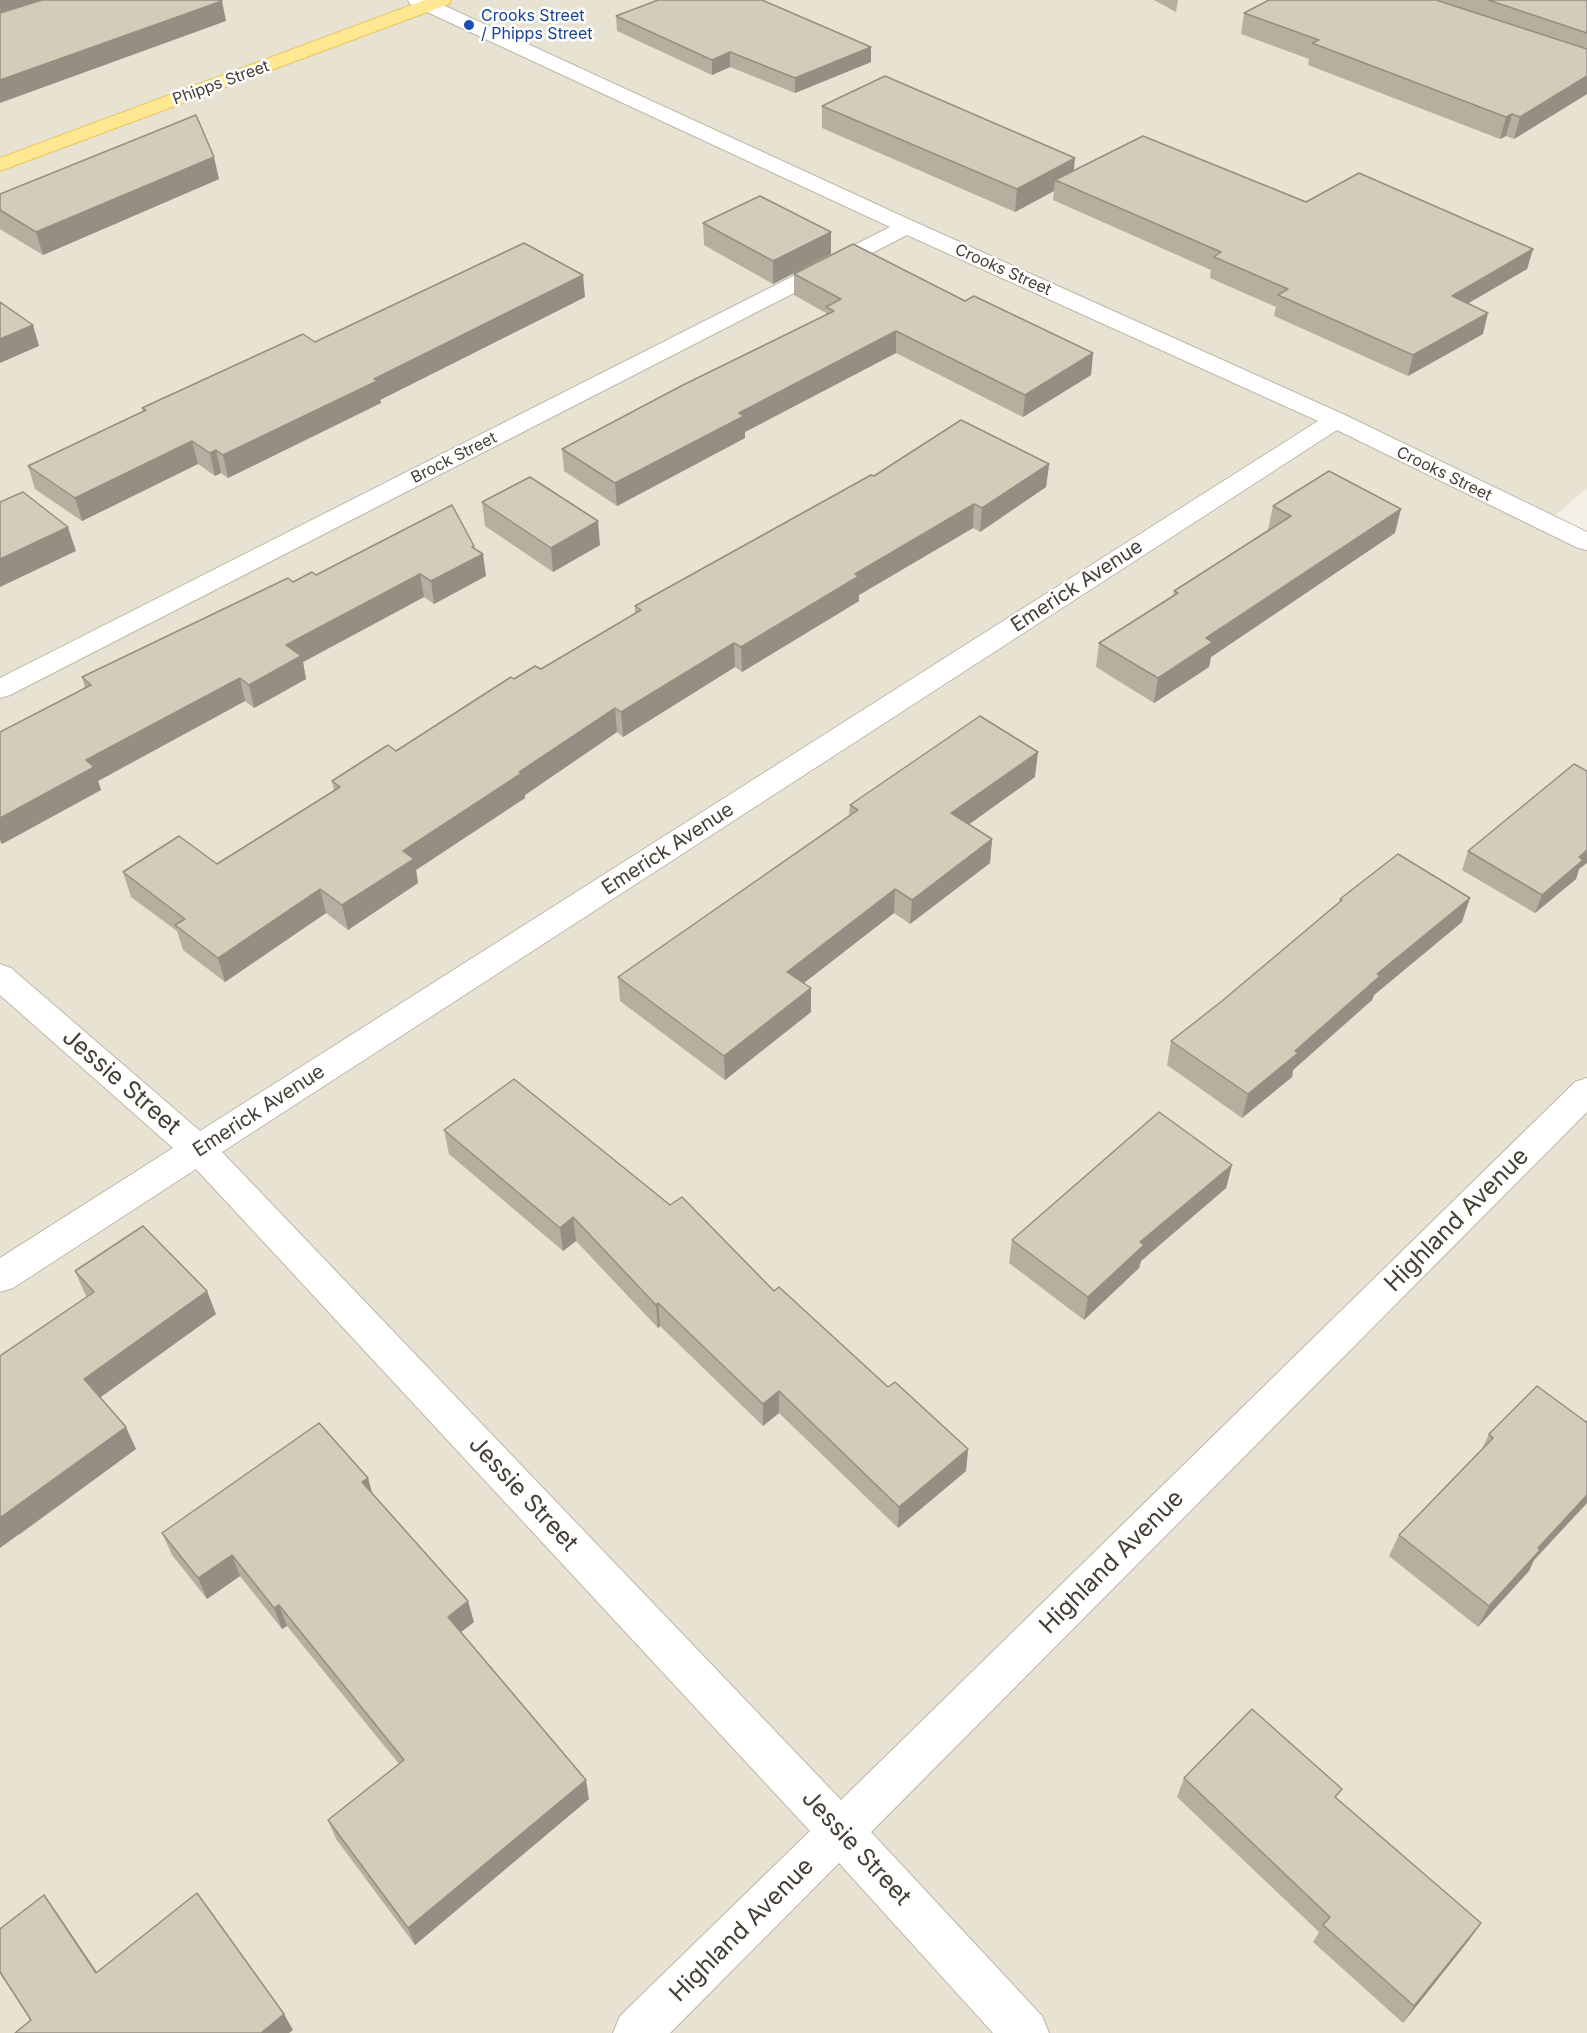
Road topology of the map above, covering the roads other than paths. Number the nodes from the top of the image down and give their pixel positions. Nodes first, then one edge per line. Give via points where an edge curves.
1 (429, 2) edge
2 (0, 165) edge
3 (907, 227) junction
4 (1336, 420) junction
5 (1587, 542) edge
6 (0, 690) edge
7 (0, 976) edge
8 (1587, 1091) edge
9 (199, 1150) junction
10 (0, 1277) edge
11 (841, 1832) junction
12 (637, 2033) edge
13 (1025, 2033) edge

1 - 2 main road, Phipps Street
1 - 3 street, Crooks Street
3 - 4 street, Crooks Street
3 - 6 street, Brock Street
4 - 5 street, Crooks Street
4 - 9 street, Emerick Avenue
7 - 9 street, Jessie Street
8 - 11 street, Highland Avenue
9 - 10 street, Emerick Avenue
9 - 11 street, Jessie Street
11 - 12 street, Highland Avenue
11 - 13 street, Jessie Street

